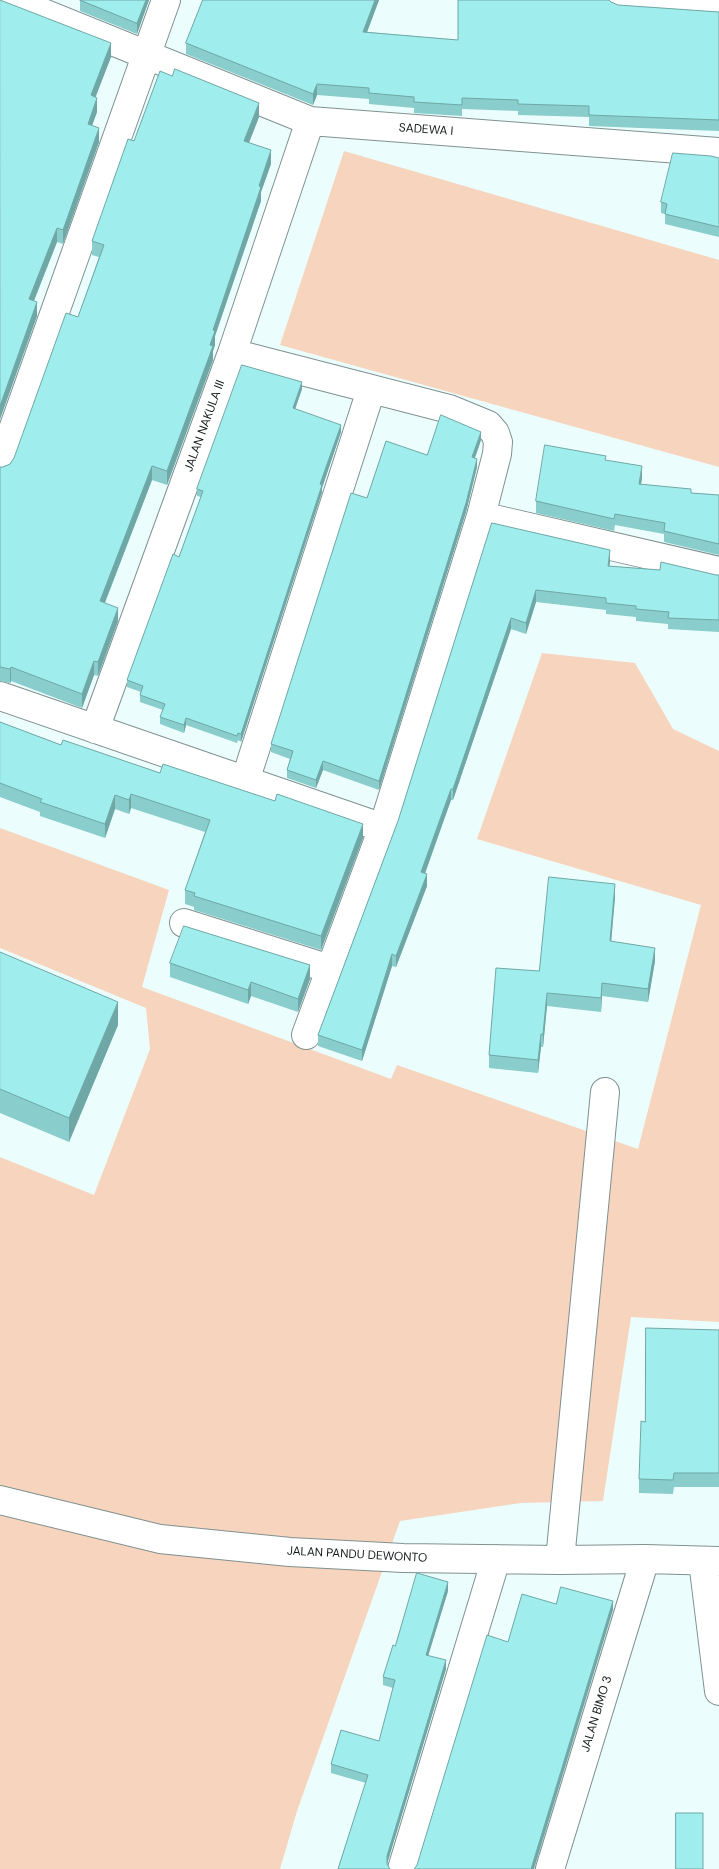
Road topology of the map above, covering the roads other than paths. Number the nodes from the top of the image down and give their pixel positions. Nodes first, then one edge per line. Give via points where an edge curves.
1 (11, 0) edge
2 (166, 0) edge
3 (618, 0) edge
4 (719, 8) edge
5 (145, 55) junction
6 (310, 121) junction
7 (719, 152) edge
8 (232, 353) junction
9 (371, 390) junction
10 (0, 466) edge
11 (481, 516) junction
12 (719, 571) edge
13 (0, 696) edge
14 (95, 729) junction
15 (245, 781) junction
16 (383, 828) junction
17 (184, 923) dead end
18 (330, 969) junction
19 (306, 1035) dead end
20 (605, 1092) dead end
21 (0, 1500) edge
22 (496, 1559) junction
23 (645, 1559) junction
24 (560, 1560) junction
25 (711, 1561) edge
26 (719, 1691) edge
27 (558, 1867) edge
28 (402, 1869) edge

1 - 5 street, SADEWA I
2 - 5 street
3 - 4 street
5 - 6 street, SADEWA I
5 - 10 street
6 - 7 street, SADEWA I
6 - 8 street, JALAN NAKULA III
8 - 9 street
8 - 14 street, JALAN NAKULA III
9 - 11 street via 448,409 488,426 495,433 498,454
9 - 15 street
11 - 12 street
11 - 16 street
13 - 14 street
14 - 15 street
15 - 16 street
16 - 18 street
17 - 18 street
18 - 19 street
20 - 24 street
21 - 22 street, JALAN PANDU DEWONTO via 160,1539 343,1556
22 - 24 street, JALAN PANDU DEWONTO
22 - 28 street
23 - 24 street, JALAN PANDU DEWONTO
23 - 25 street, JALAN PANDU DEWONTO
23 - 27 street, JALAN BIMO 3
25 - 26 street

